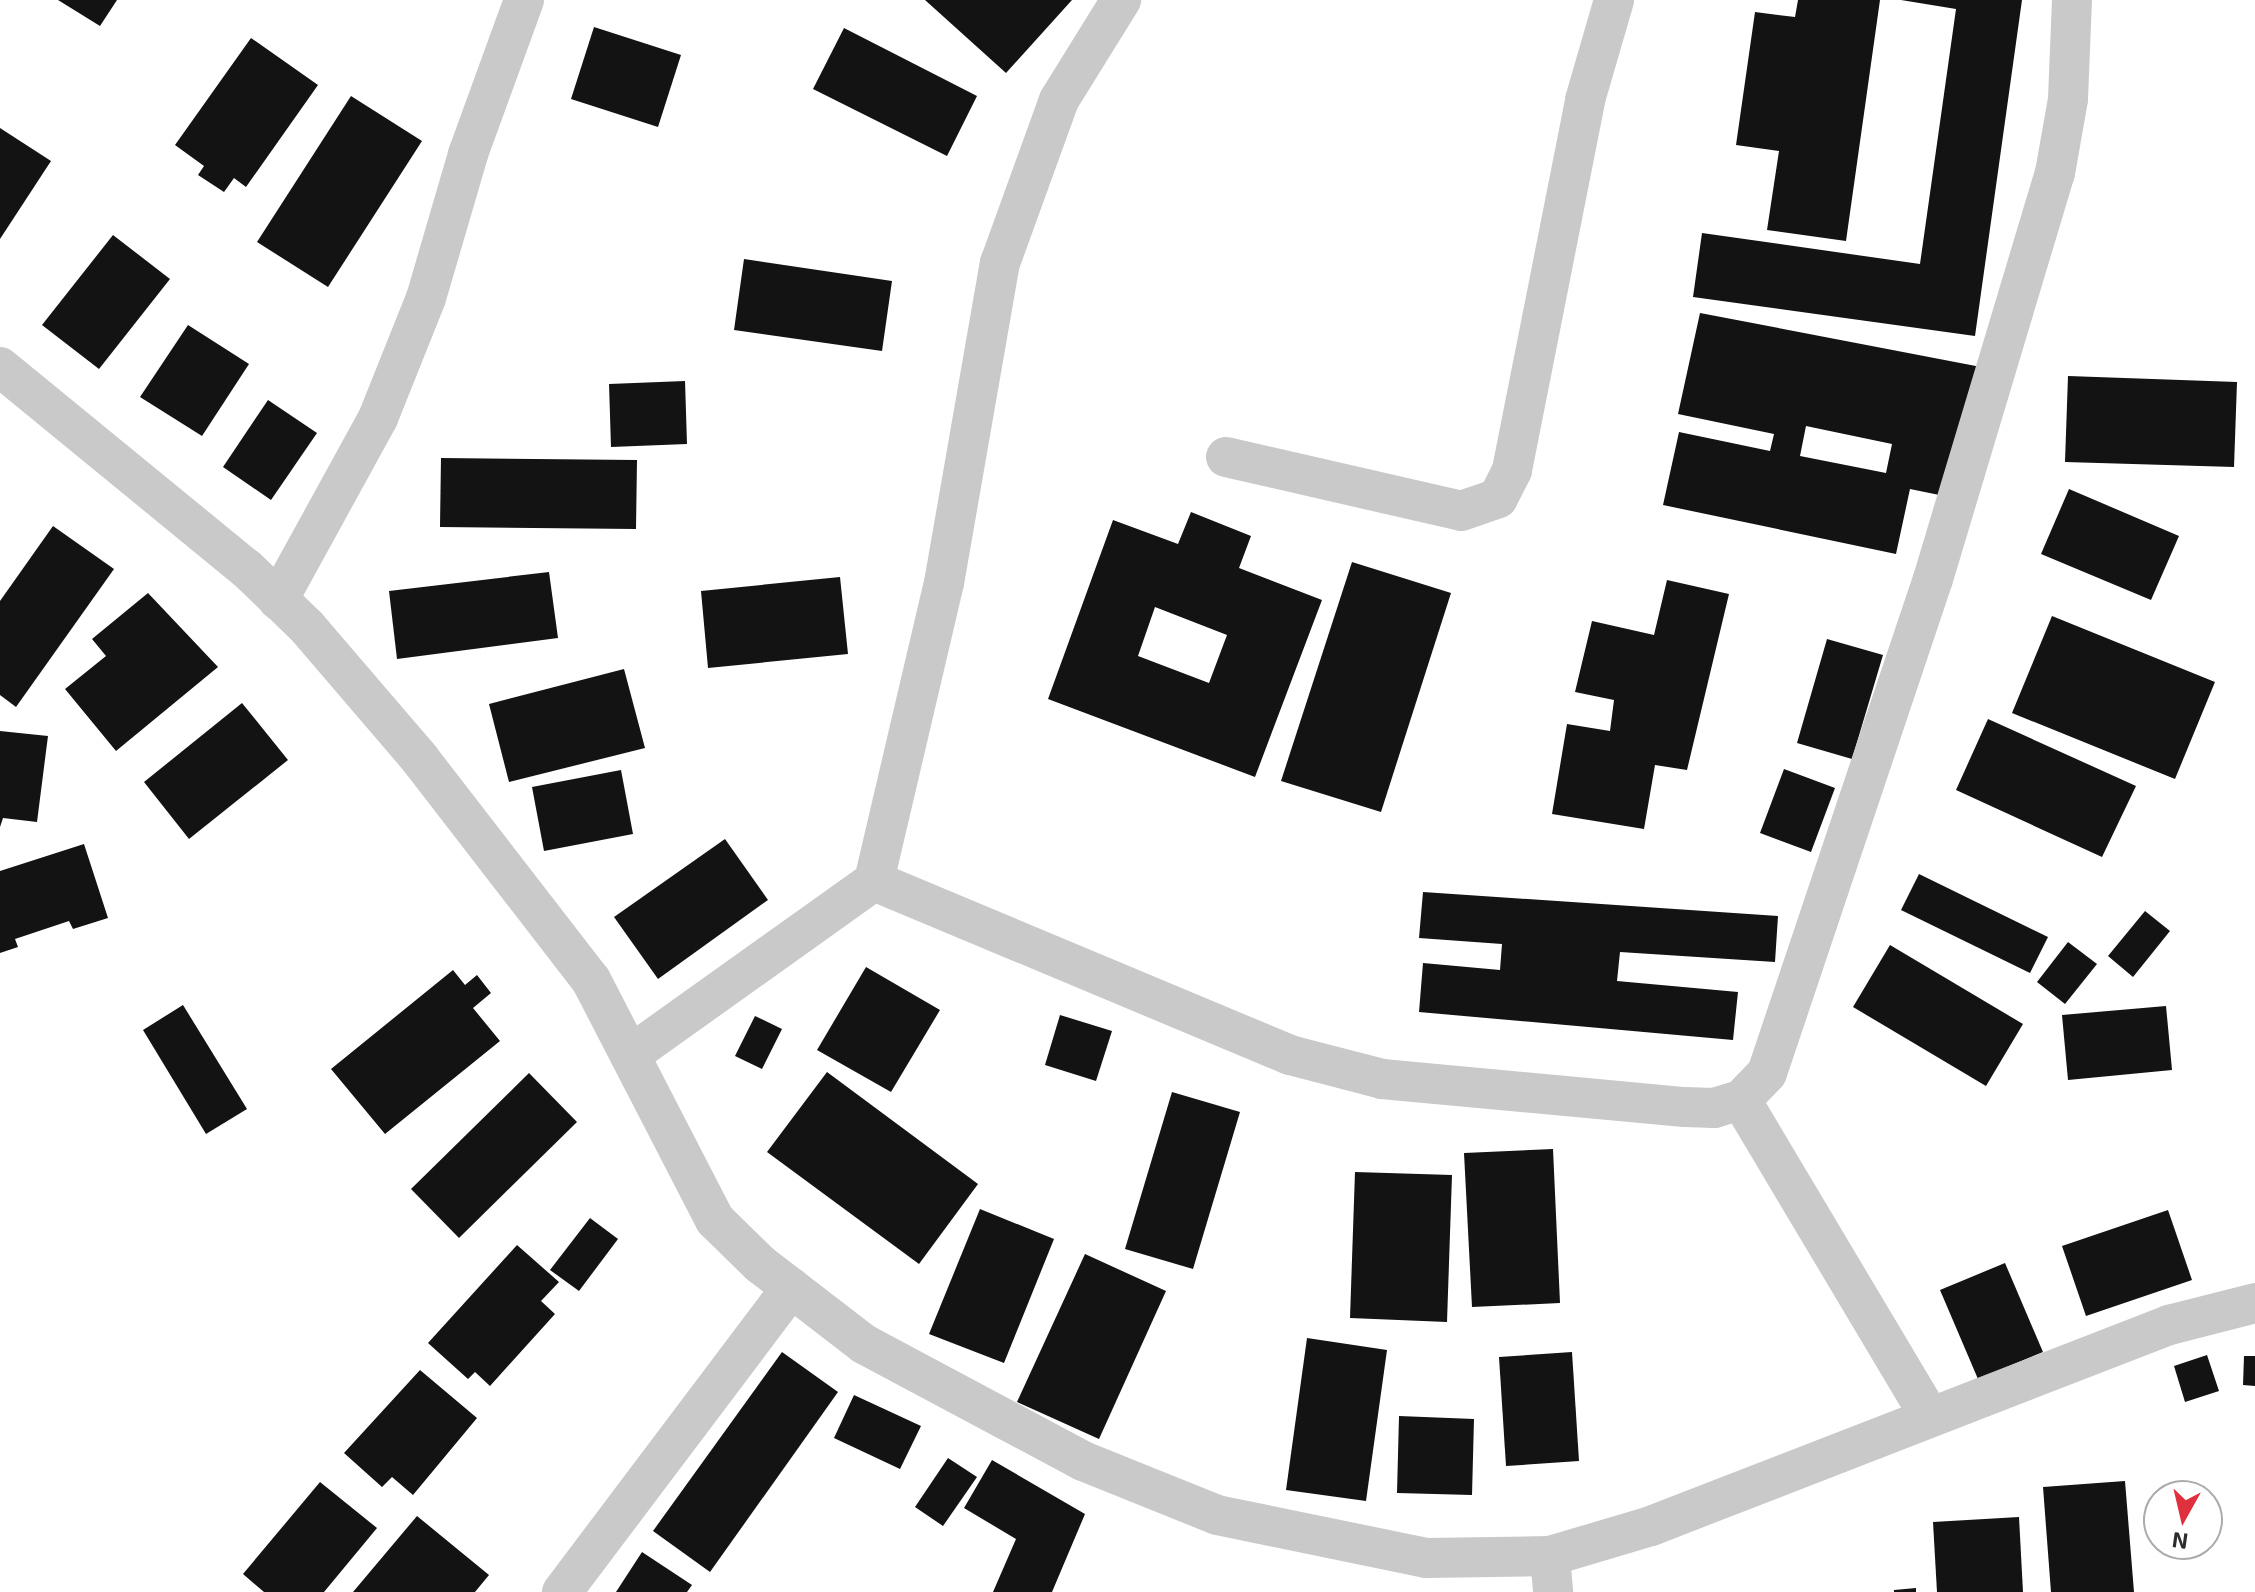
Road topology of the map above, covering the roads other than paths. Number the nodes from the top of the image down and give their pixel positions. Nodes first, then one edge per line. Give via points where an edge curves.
1 (524, 0) edge
2 (1121, 0) edge
3 (1614, 0) edge
4 (2072, 0) edge
5 (2, 373) edge
6 (1226, 457) dead end
7 (278, 600) junction
8 (874, 881) junction
9 (630, 1055) junction
10 (1741, 1100) junction
11 (791, 1288) junction
12 (2255, 1303) edge
13 (1930, 1417) junction
14 (1552, 1574) edge
15 (562, 1592) edge

1 - 7 street via 468,154 426,298 378,418
2 - 8 street via 1059,100 1000,263 944,583
3 - 6 street via 1585,100 1512,470 1498,498 1461,511
4 - 10 street via 2068,99 2055,173 1937,563 1767,1073
5 - 7 street
7 - 9 street via 420,759 591,980
8 - 9 street
8 - 10 street via 1290,1055 1382,1079 1685,1107 1714,1108
9 - 11 street via 715,1220
10 - 13 street
11 - 14 street via 864,1344 1055,1447 1217,1515 1426,1558
11 - 15 street
12 - 13 street via 2169,1325
13 - 14 street via 1651,1526

